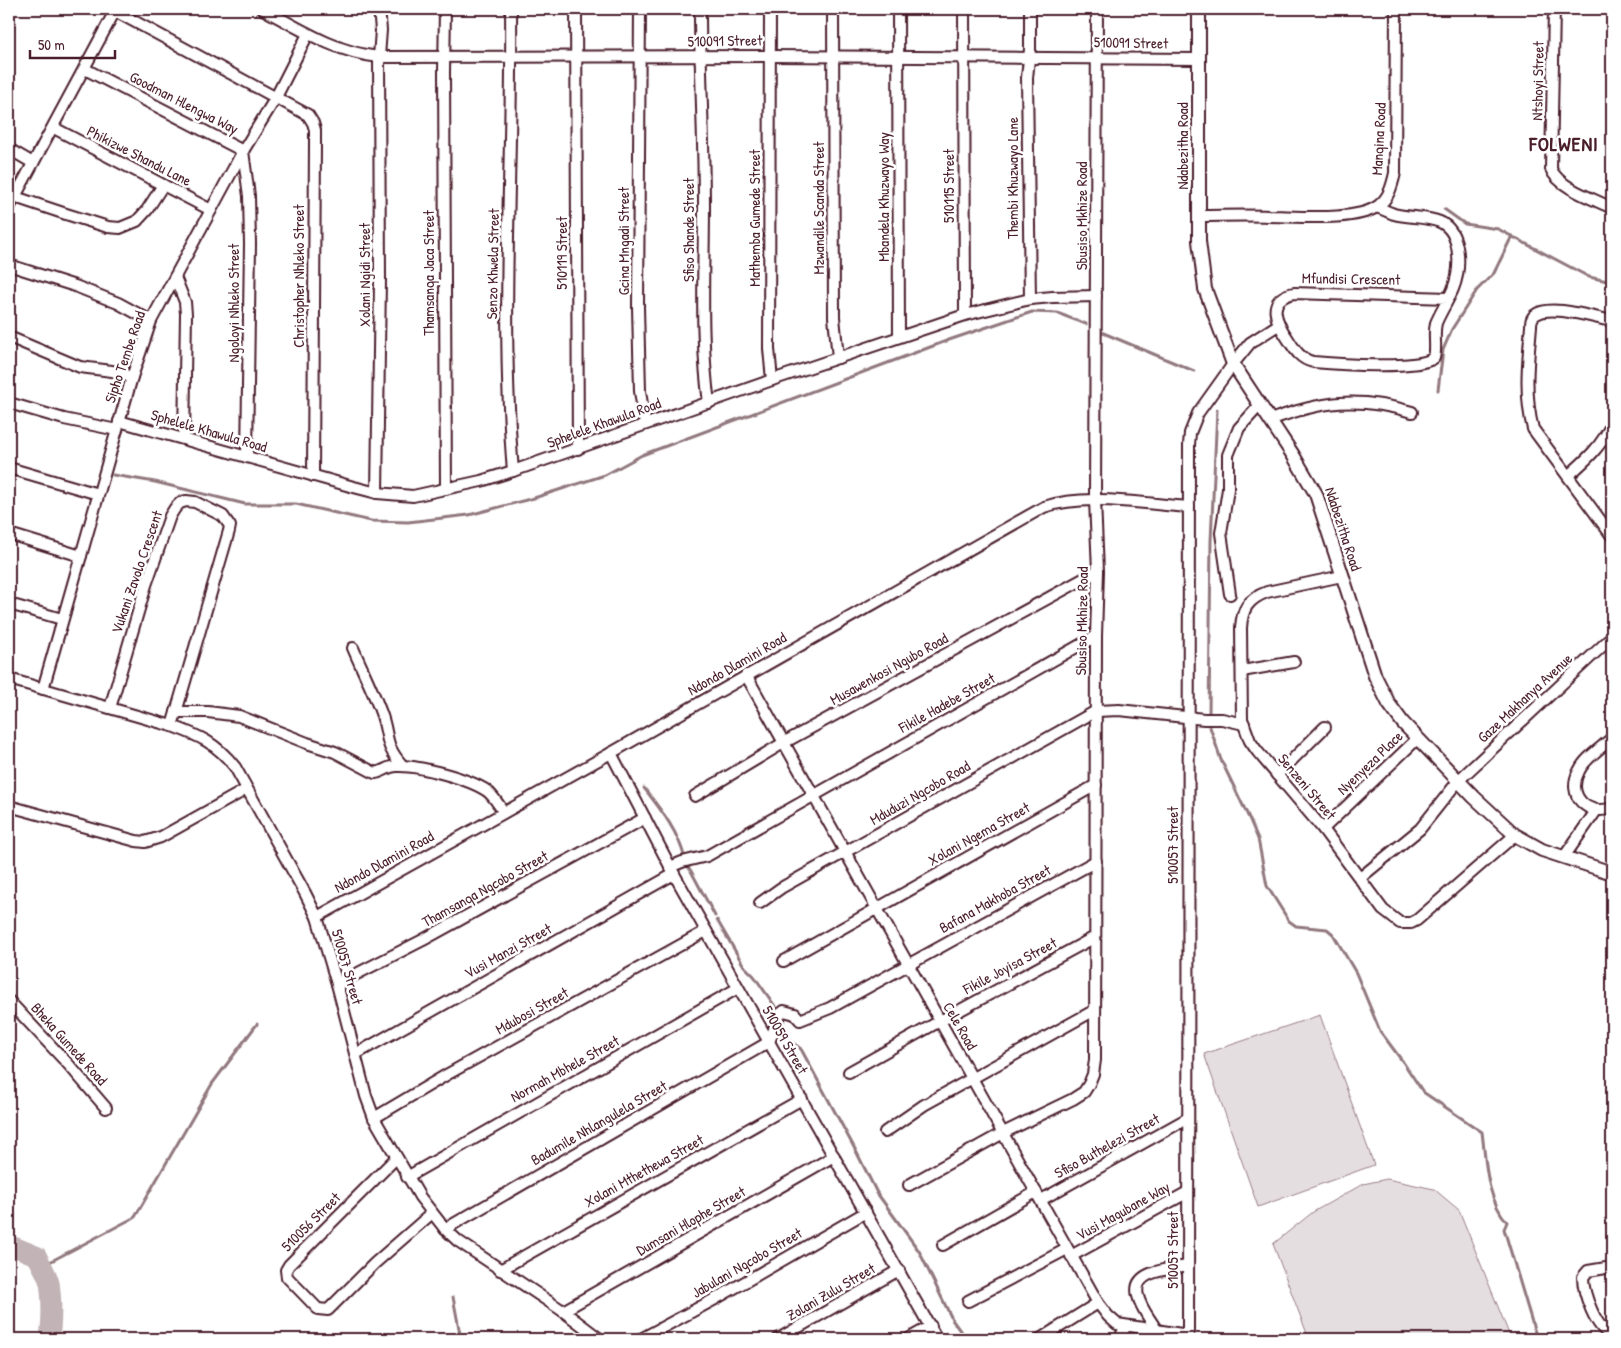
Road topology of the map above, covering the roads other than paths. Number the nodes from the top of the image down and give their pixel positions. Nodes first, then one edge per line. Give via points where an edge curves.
1 (263, 9) edge
2 (379, 9) edge
3 (445, 9) edge
4 (511, 9) edge
5 (576, 9) edge
6 (640, 9) edge
7 (700, 9) edge
8 (770, 9) edge
9 (833, 9) edge
10 (898, 9) edge
11 (964, 9) edge
12 (1030, 9) edge
13 (1097, 9) edge
14 (1198, 9) edge
15 (1396, 9) edge
16 (1554, 9) edge
17 (116, 10) edge
18 (308, 34) junction
19 (379, 56) junction
20 (444, 56) junction
21 (512, 56) junction
22 (640, 56) junction
23 (770, 56) junction
24 (576, 57) junction
25 (700, 57) junction
26 (833, 57) junction
27 (899, 57) junction
28 (965, 57) junction
29 (1029, 57) junction
30 (1098, 57) junction
31 (1199, 59) junction
32 (85, 69) junction
33 (275, 98) junction
34 (54, 128) junction
35 (9, 149) edge
36 (243, 150) junction
37 (33, 163) junction
38 (163, 185) junction
39 (15, 197) junction
40 (1377, 206) junction
41 (9, 208) edge
42 (1612, 208) edge
43 (211, 210) junction
44 (1199, 216) junction
45 (9, 265) edge
46 (175, 277) junction
47 (1096, 296) junction
48 (1448, 298) junction
49 (1030, 299) junction
50 (965, 314) junction
51 (152, 321) junction
52 (1612, 321) edge
53 (1278, 325) junction
54 (9, 337) edge
55 (899, 337) junction
56 (838, 358) junction
57 (1233, 364) junction
58 (132, 377) junction
59 (772, 380) junction
60 (709, 402) junction
61 (9, 403) edge
62 (1260, 405) junction
63 (1412, 412) dead end
64 (1270, 420) junction
65 (1612, 423) edge
66 (644, 424) junction
67 (118, 426) junction
68 (184, 439) junction
69 (578, 449) junction
70 (246, 457) junction
71 (9, 468) edge
72 (513, 471) junction
73 (313, 476) junction
74 (1568, 476) junction
75 (446, 489) junction
76 (377, 493) junction
77 (98, 494) junction
78 (1095, 500) junction
79 (1189, 507) junction
80 (9, 534) edge
81 (1612, 536) edge
82 (81, 556) junction
83 (1098, 571) junction
84 (1342, 576) junction
85 (1230, 594) dead end
86 (9, 604) edge
87 (62, 619) junction
88 (1096, 636) junction
89 (1612, 638) edge
90 (353, 648) dead end
91 (1294, 662) dead end
92 (1242, 671) junction
93 (746, 676) junction
94 (9, 679) edge
95 (43, 688) junction
96 (110, 708) junction
97 (1096, 711) junction
98 (176, 712) junction
99 (1188, 717) junction
100 (1244, 724) junction
101 (172, 726) junction
102 (1325, 727) dead end
103 (1612, 738) edge
104 (1417, 739) junction
105 (785, 742) junction
106 (611, 753) junction
107 (403, 766) junction
108 (1277, 775) junction
109 (1459, 780) junction
110 (1096, 785) junction
111 (247, 789) junction
112 (695, 796) dead end
113 (814, 796) junction
114 (9, 806) edge
115 (1612, 808) edge
116 (1596, 811) junction
117 (504, 812) junction
118 (645, 818) junction
119 (1323, 829) junction
120 (1515, 835) junction
121 (845, 853) junction
122 (1564, 857) junction
123 (1096, 861) junction
124 (672, 871) junction
125 (1612, 873) edge
126 (1360, 878) junction
127 (760, 903) dead end
128 (876, 908) junction
129 (317, 917) junction
130 (706, 931) junction
131 (1095, 937) junction
132 (784, 961) dead end
133 (908, 964) junction
134 (337, 984) junction
135 (738, 988) junction
136 (9, 1001) edge
137 (1095, 1010) junction
138 (940, 1021) junction
139 (770, 1042) junction
140 (356, 1054) junction
141 (849, 1072) dead end
142 (972, 1078) junction
143 (802, 1099) junction
144 (106, 1108) dead end
145 (374, 1118) junction
146 (1188, 1118) junction
147 (885, 1132) dead end
148 (1003, 1133) junction
149 (834, 1156) junction
150 (396, 1158) junction
151 (407, 1177) junction
152 (909, 1186) dead end
153 (1188, 1192) junction
154 (1038, 1196) junction
155 (866, 1212) junction
156 (431, 1214) junction
157 (445, 1229) junction
158 (943, 1244) dead end
159 (1069, 1252) junction
160 (1188, 1266) junction
161 (1612, 1267) edge
162 (500, 1270) junction
163 (899, 1270) junction
164 (968, 1301) dead end
165 (1098, 1303) junction
166 (563, 1311) junction
167 (930, 1326) junction
168 (1125, 1327) junction
169 (1157, 1331) junction
170 (1612, 1335) edge
171 (1188, 1337) edge
172 (600, 1339) edge
173 (641, 1339) edge
174 (778, 1339) edge
175 (908, 1339) edge
176 (937, 1339) edge
177 (1040, 1339) edge
178 (1120, 1339) edge

1 - 18 street, 510091 Street
2 - 19 street, Xolani Ngidi Street
3 - 20 street, Thamsanqa Jaca Street
4 - 21 street, Senzo Khwela Street
5 - 24 street, 510119 Street
6 - 22 street, Gcina Mngadi Street
7 - 25 street, Sfiso Shande Street
8 - 23 street, Mathemba Gumede Street
9 - 26 street, Mzwandile Scanda Street
10 - 27 street, Mbandela Khuzwayo Way
11 - 28 street, 510115 Street
12 - 29 street, Thembi Khuzwayo Lane
13 - 30 street, Sbusiso Mkhize Road
14 - 31 street, Ndabezitha Road
15 - 40 street, Manqina Road via 1395,173 1389,193
16 - 42 street, Ntshoyi Street via 1551,169 1558,180
17 - 32 street
17 - 33 street, Christopher Nhleko Street
18 - 19 street, 510091 Street via 341,49
18 - 33 street, Sipho Tembe Road
19 - 20 street, 510091 Street
19 - 76 street, Xolani Ngidi Street
20 - 21 street, 510091 Street
20 - 75 street, Thamsanqa Jaca Street
21 - 24 street, 510091 Street
21 - 72 street, Senzo Khwela Street via 508,404
22 - 24 street, 510091 Street
22 - 25 street, 510091 Street
22 - 66 street, Gcina Mngadi Street via 638,307
23 - 25 street, 510091 Street
23 - 26 street, 510091 Street
23 - 59 street, Mathemba Gumede Street
24 - 69 street, 510119 Street
25 - 60 street, Sfiso Shande Street via 705,369
26 - 27 street, 510091 Street
26 - 56 street, Mzwandile Scanda Street via 834,317
27 - 28 street, 510091 Street
27 - 55 street, Mbandela Khuzwayo Way
28 - 29 street, 510091 Street
28 - 50 street, 510115 Street
29 - 30 street, 510091 Street
29 - 49 street, Thembi Khuzwayo Lane
30 - 31 street, 510091 Street
30 - 47 street, Sbusiso Mkhize Road
31 - 44 street, Ndabezitha Road
32 - 34 street
32 - 36 street, Goodman Hlengwa Way
33 - 36 street, Sipho Tembe Road
33 - 73 street, Christopher Nhleko Street via 308,115 315,130
34 - 37 street
34 - 38 street, Phikizwe Shandu Lane
35 - 37 street
36 - 43 street, Sipho Tembe Road
36 - 70 street, Ngoloyi Nhleko Street via 249,196 250,244
37 - 39 street
38 - 39 street via 137,221 120,228
38 - 43 street, Phikizwe Shandu Lane
39 - 41 street
40 - 44 street via 1345,215
40 - 48 street via 1395,214 1438,221 1450,228 1456,245 1458,270
43 - 46 street, Sipho Tembe Road
44 - 57 street, Ndabezitha Road via 1204,289
45 - 51 street via 75,286
46 - 51 street, Sipho Tembe Road
46 - 68 street via 186,314
47 - 49 street, Sphelele Khawula Road
47 - 78 street, Sbusiso Mkhize Road
48 - 53 street, Mfundisi Crescent via 1294,293 1282,297 1276,306
48 - 53 street via 1436,324 1435,354 1429,361 1375,365 1306,360 1297,353
49 - 50 street, Sphelele Khawula Road
50 - 55 street, Sphelele Khawula Road
51 - 58 street, Sipho Tembe Road
52 - 74 street via 1556,311 1542,312 1532,319 1527,396 1533,429
53 - 57 street, 510057 Street via 1250,343
54 - 58 street via 75,365
55 - 56 street, Sphelele Khawula Road
56 - 59 street, Sphelele Khawula Road
57 - 62 street, Ndabezitha Road
57 - 79 street, 510057 Street via 1198,413 1190,433
58 - 67 street, Sipho Tembe Road
59 - 60 street, Sphelele Khawula Road
60 - 66 street, Sphelele Khawula Road
61 - 67 street, Sphelele Khawula Road via 64,419
62 - 64 street, Ndabezitha Road
62 - 85 street via 1239,428 1228,456 1228,489 1221,533
63 - 64 street via 1382,404 1344,402
64 - 84 street, Ndabezitha Road via 1316,494
65 - 74 street via 1595,452
66 - 69 street, Sphelele Khawula Road
67 - 68 street, Sphelele Khawula Road
67 - 77 street, Sipho Tembe Road
68 - 70 street, Sphelele Khawula Road
69 - 72 street, Sphelele Khawula Road
70 - 73 street, Sphelele Khawula Road
71 - 77 street
72 - 75 street, Sphelele Khawula Road
73 - 76 street, Sphelele Khawula Road
74 - 81 street
75 - 76 street, Sphelele Khawula Road via 413,496
77 - 82 street, Sipho Tembe Road
78 - 79 street, Ndondo Dlamini Road
78 - 83 street, Sbusiso Mkhize Road
78 - 93 street, Ndondo Dlamini Road via 1064,501 1044,507
79 - 99 street, 510057 Street
80 - 82 street
82 - 87 street, Sipho Tembe Road
83 - 88 street, Sbusiso Mkhize Road
83 - 105 street, Musawenkosi Ngubo Road
84 - 92 street, Senzeni Street via 1267,592 1250,600 1242,616
84 - 104 street, Ndabezitha Road via 1375,676 1390,704
86 - 87 street
87 - 95 street, Sipho Tembe Road
88 - 97 street, Sbusiso Mkhize Road
88 - 113 street, Fikile Hadebe Street
89 - 109 street, Gaze Makhanya Avenue
90 - 107 street via 381,714 388,744
91 - 92 street
92 - 100 street, Senzeni Street
93 - 105 street, Cele Road
93 - 106 street, Ndondo Dlamini Road
94 - 95 street, 510057 Street
95 - 96 street, 510057 Street
96 - 98 street, Vukani Zavolo Crescent via 170,516 174,508 186,501 201,504 223,516 230,526
96 - 101 street, 510057 Street
97 - 99 street
97 - 110 street, Sbusiso Mkhize Road
97 - 121 street, Mduduzi Ngcobo Road
98 - 101 street, Vukani Zavolo Crescent
98 - 107 street via 239,716 335,752 375,774 389,767
99 - 100 street
99 - 146 street, 510057 Street
100 - 108 street, Senzeni Street via 1250,741
101 - 111 street, 510057 Street via 198,735 218,748 235,767
102 - 108 street
103 - 116 street via 1585,763 1575,779 1579,799 1583,805
104 - 109 street, Ndabezitha Road
104 - 119 street, Nyenyeza Place
105 - 112 street, Musawenkosi Ngubo Road
105 - 113 street, Cele Road
106 - 117 street, Ndondo Dlamini Road
106 - 118 street, 510059 Street
107 - 117 street via 475,785 489,792
108 - 119 street, Senzeni Street
109 - 120 street, Ndabezitha Road
109 - 126 street, Gaze Makhanya Avenue via 1420,829
110 - 123 street, Sbusiso Mkhize Road
110 - 128 street, Xolani Ngema Street
111 - 114 street via 161,837 145,842
111 - 129 street, 510057 Street
113 - 121 street, Cele Road
113 - 124 street via 707,856 682,862
115 - 116 street
116 - 122 street
117 - 129 street, Ndondo Dlamini Road
118 - 124 street, 510059 Street
118 - 134 street, Thamsanqa Ngcobo Street
119 - 126 street, Senzeni Street
120 - 122 street, Ndabezitha Road via 1542,850
120 - 126 street, Senzeni Street via 1411,923 1400,923 1382,910
121 - 127 street, Mduduzi Ngcobo Road
121 - 128 street, Cele Road
122 - 125 street, Ndabezitha Road
123 - 131 street, Sbusiso Mkhize Road
123 - 133 street, Bafana Makhoba Street
124 - 130 street, 510059 Street
124 - 140 street, Vusi Manzi Street
128 - 132 street
128 - 133 street, Cele Road
129 - 134 street, 510057 Street
130 - 135 street, 510059 Street
130 - 145 street, Mdubosi Street
131 - 137 street, Sbusiso Mkhize Road
131 - 138 street, Fikile Joyisa Street
133 - 138 street, Cele Road
133 - 139 street, Bafana Makhoba Street via 830,1008 800,1020 794,1014 780,1014
134 - 140 street, 510057 Street
135 - 139 street, 510059 Street
135 - 151 street, Normah Mbhele Street
136 - 144 street, Bheka Gumede Road
137 - 142 street
137 - 148 street, Sbusiso Mkhize Road via 1095,1060 1093,1074 1084,1092
138 - 141 street, Fikile Joyisa Street
138 - 142 street, Cele Road
139 - 143 street, 510059 Street
139 - 157 street, Badumile Nhlangulela Street
140 - 145 street, 510057 Street
142 - 147 street via 908,1114
142 - 148 street, Cele Road
143 - 149 street, 510059 Street
143 - 162 street, Xolani Mthethewa Street
145 - 150 street, 510057 Street
146 - 153 street, 510057 Street
146 - 154 street, Sfiso Buthelezi Street
148 - 152 street, Sbusiso Mkhize Road
148 - 154 street, Cele Road
149 - 155 street, 510059 Street
149 - 166 street, Dumsani Hlophe Street
150 - 151 street, 510057 Street
150 - 156 street, 510056 Street via 289,1265 286,1277 318,1309 328,1310
151 - 156 street, 510057 Street
153 - 159 street, Vusi Magubane Way
153 - 160 street, 510057 Street
154 - 158 street, Sfiso Buthelezi Street
154 - 159 street, Cele Road
155 - 163 street, 510059 Street
155 - 173 street, Jabulani Ngcobo Street
156 - 157 street, 510057 Street
157 - 162 street, 510057 Street
159 - 164 street, Vusi Magubane Way
159 - 165 street, Cele Road
160 - 169 street via 1145,1276 1138,1285 1138,1297
160 - 171 street, 510057 Street
161 - 170 street via 1588,1271 1583,1281 1598,1325
162 - 166 street, 510057 Street
163 - 167 street, 510059 Street
163 - 174 street, Zolani Zulu Street
165 - 168 street, Cele Road via 1112,1321
165 - 177 street
166 - 172 street, 510057 Street
167 - 175 street
167 - 176 street, 510059 Street
168 - 169 street, Cele Road
168 - 178 street
169 - 171 street, Cele Road

